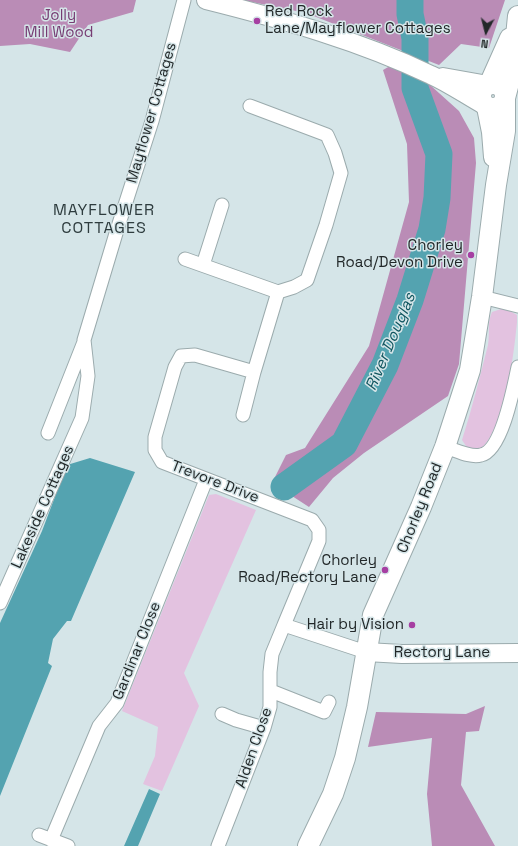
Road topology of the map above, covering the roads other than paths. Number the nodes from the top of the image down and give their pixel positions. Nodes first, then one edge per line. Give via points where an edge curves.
1 (184, 0) edge
2 (206, 0) edge
3 (518, 17) edge
4 (427, 73) junction
5 (488, 85) junction
6 (505, 99) junction
7 (250, 106) dead end
8 (486, 106) junction
9 (496, 185) junction
10 (222, 205) dead end
11 (184, 259) dead end
12 (203, 265) junction
13 (278, 292) junction
14 (482, 297) junction
15 (518, 306) edge
16 (84, 340) junction
17 (518, 367) edge
18 (254, 372) junction
19 (515, 396) edge
20 (243, 415) dead end
21 (48, 433) dead end
22 (75, 433) joint
23 (445, 447) junction
24 (206, 480) junction
25 (0, 603) edge
26 (284, 625) junction
27 (366, 652) junction
28 (518, 653) edge
29 (271, 691) junction
30 (329, 702) dead end
31 (222, 714) dead end
32 (264, 728) junction
33 (68, 846) edge
34 (218, 846) edge
35 (308, 846) edge

1 - 16 street, Mayflower Cottages via 152,121 116,230
2 - 4 main road via 316,31
3 - 5 main road, Chorley Road
3 - 6 main road, Chorley Road via 513,67
4 - 5 main road
4 - 8 main road
5 - 6 main road via 500,86 505,93
5 - 8 main road via 481,94
6 - 8 main road via 498,108
6 - 9 main road, Chorley Road via 505,131
7 - 13 street via 326,135 340,173 307,280
8 - 9 main road, Chorley Road via 492,132
9 - 14 main road, Chorley Road
10 - 12 street
11 - 12 street
12 - 13 street
13 - 18 street
14 - 15 street
14 - 23 main road, Chorley Road via 470,370
16 - 21 street, Mayflower Cottages
16 - 22 street, Mayflower Cottages via 88,376 82,418
17 - 19 street
18 - 20 street
18 - 24 street, Trevore Drive via 195,355 181,356 175,367 155,437 155,450 162,462
19 - 23 street via 490,451 482,456 473,456
22 - 25 street, Lakeside Cottages
23 - 27 main road, Chorley Road via 406,546 373,615
24 - 26 street, Trevore Drive via 312,520 319,530 319,541
24 - 33 street, Gardinar Close via 117,703 99,726 45,837
26 - 27 street
26 - 29 street, Alden Close via 272,654
27 - 28 main road, Rectory Lane
27 - 35 main road, Chorley Road via 352,730 333,794
29 - 30 street via 324,712
29 - 32 street, Alden Close
31 - 32 street
32 - 34 street, Alden Close

